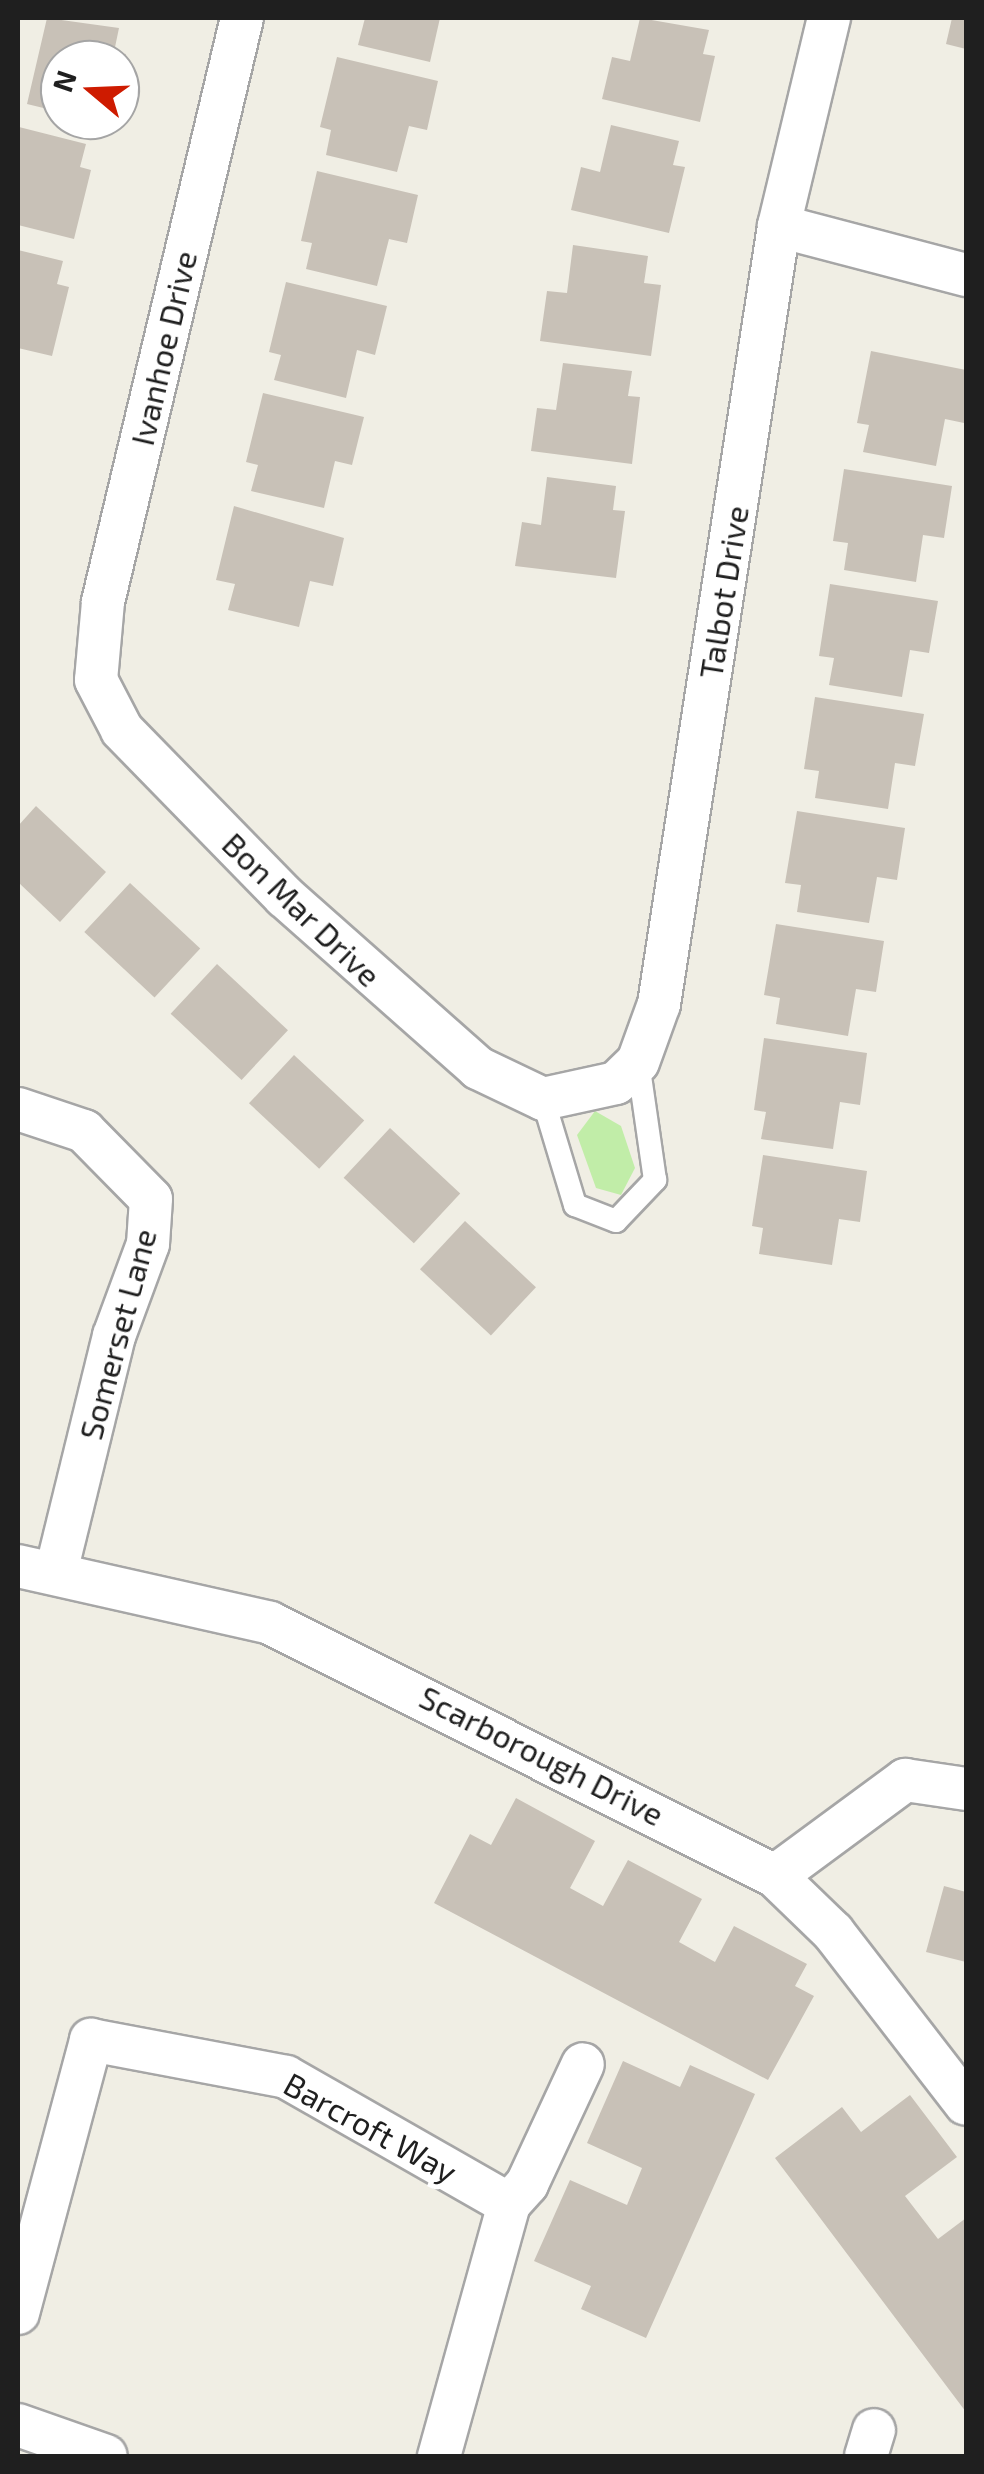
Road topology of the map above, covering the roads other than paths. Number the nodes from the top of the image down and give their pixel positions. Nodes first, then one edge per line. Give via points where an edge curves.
1 (242, 18) edge
2 (829, 18) edge
3 (779, 226) junction
4 (966, 274) edge
5 (96, 680) joint
6 (638, 1062) junction
7 (543, 1100) junction
8 (18, 1109) edge
9 (37, 1570) edge
10 (966, 1788) edge
11 (775, 1876) junction
12 (583, 2064) dead end
13 (966, 2104) edge
14 (509, 2204) junction
15 (18, 2313) edge
16 (18, 2425) edge
17 (106, 2456) edge
18 (439, 2456) edge

1 - 5 street, Ivanhoe Drive via 102,602
2 - 3 street, Talbot Drive
3 - 4 street
3 - 6 street, Talbot Drive via 659,1004
5 - 7 street, Bon Mar Drive via 122,730 285,898 478,1068
6 - 7 street via 579,1098
6 - 7 lane via 655,1180 616,1222 576,1206
8 - 9 street, Somerset Lane via 84,1131 151,1199 148,1244
9 - 11 street, Scarborough Drive via 270,1622
10 - 11 street via 905,1780
11 - 13 street, Scarborough Drive via 833,1932
12 - 14 street via 528,2184
14 - 15 street, Barcroft Way via 286,2077 91,2040
14 - 18 street
16 - 17 street

